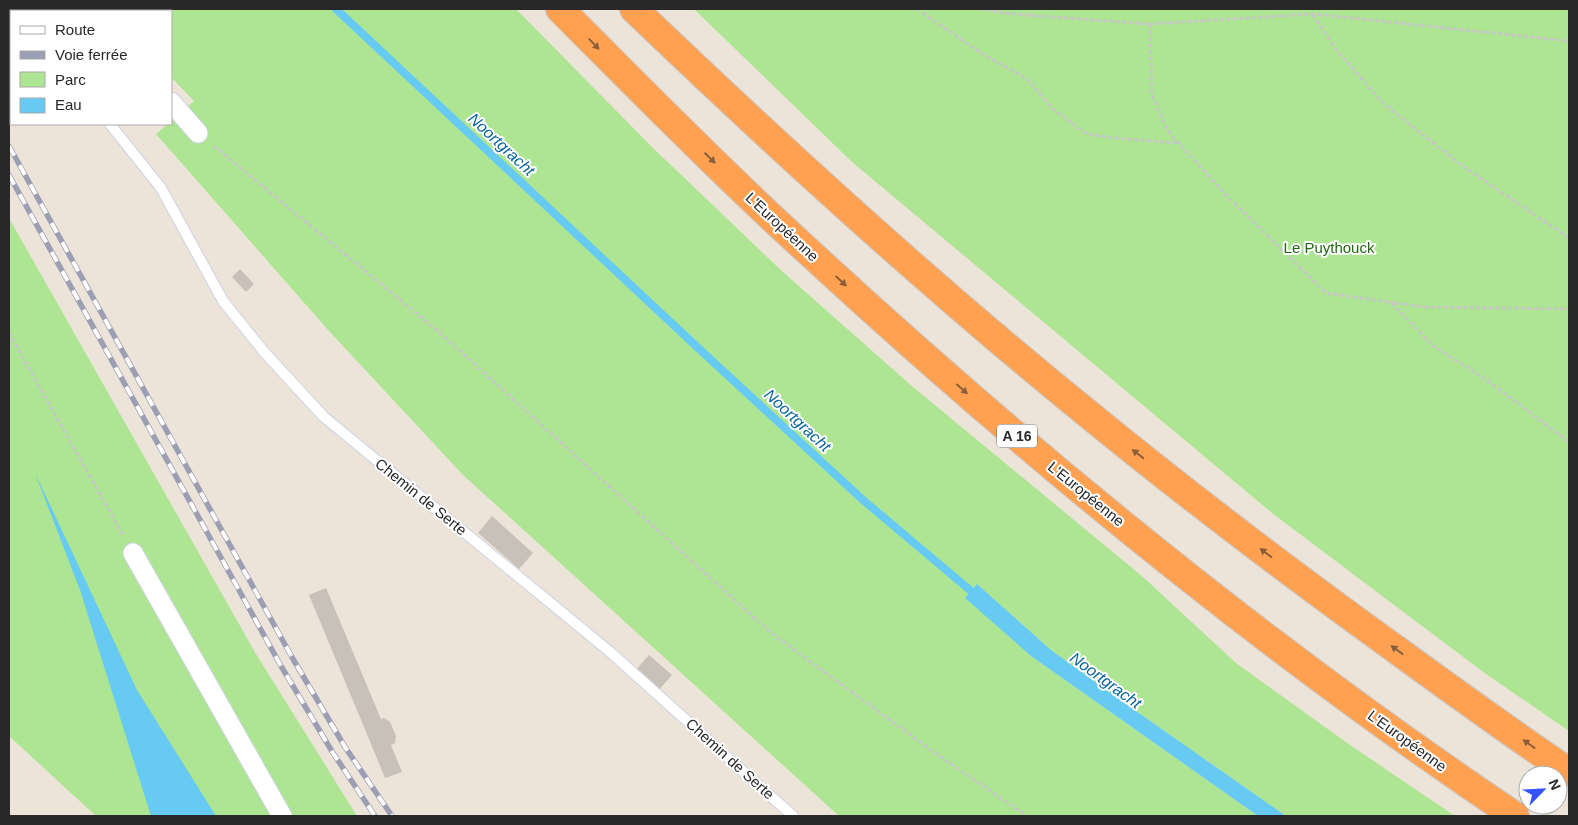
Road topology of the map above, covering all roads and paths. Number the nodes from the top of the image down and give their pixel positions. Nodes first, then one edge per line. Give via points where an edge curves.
1 (560, 9) edge
2 (634, 9) edge
3 (917, 9) edge
4 (980, 9) edge
5 (1313, 14) junction
6 (1150, 24) junction
7 (1569, 41) edge
8 (172, 103) edge
9 (111, 125) edge
10 (198, 133) joint
11 (1179, 143) junction
12 (1569, 238) edge
13 (1392, 302) junction
14 (1569, 308) edge
15 (9, 333) edge
16 (1569, 442) edge
17 (133, 553) joint
18 (1569, 772) edge
19 (282, 816) edge
20 (793, 816) edge
21 (1027, 816) edge
22 (1514, 816) edge

1 -> 22 highway, L'Européenne / A 16 via 784,229 1014,433 1155,550 1310,670
18 -> 2 highway via 1318,592 1087,414 869,228 730,102
3 - 11 path via 984,55 1026,78 1053,109 1087,134
4 - 6 path
5 - 6 path
5 - 7 path
5 - 12 path via 1338,52 1385,105 1464,167
6 - 11 path via 1152,94 1167,130
8 - 10 street
9 - 20 lane, Chemin de Serte via 161,188 223,301 324,417 609,651
10 - 21 path via 439,332 770,632
11 - 13 path via 1227,196 1326,293
13 - 14 path via 1424,307
13 - 16 path via 1432,345 1490,383
15 - 17 path
17 - 19 street

